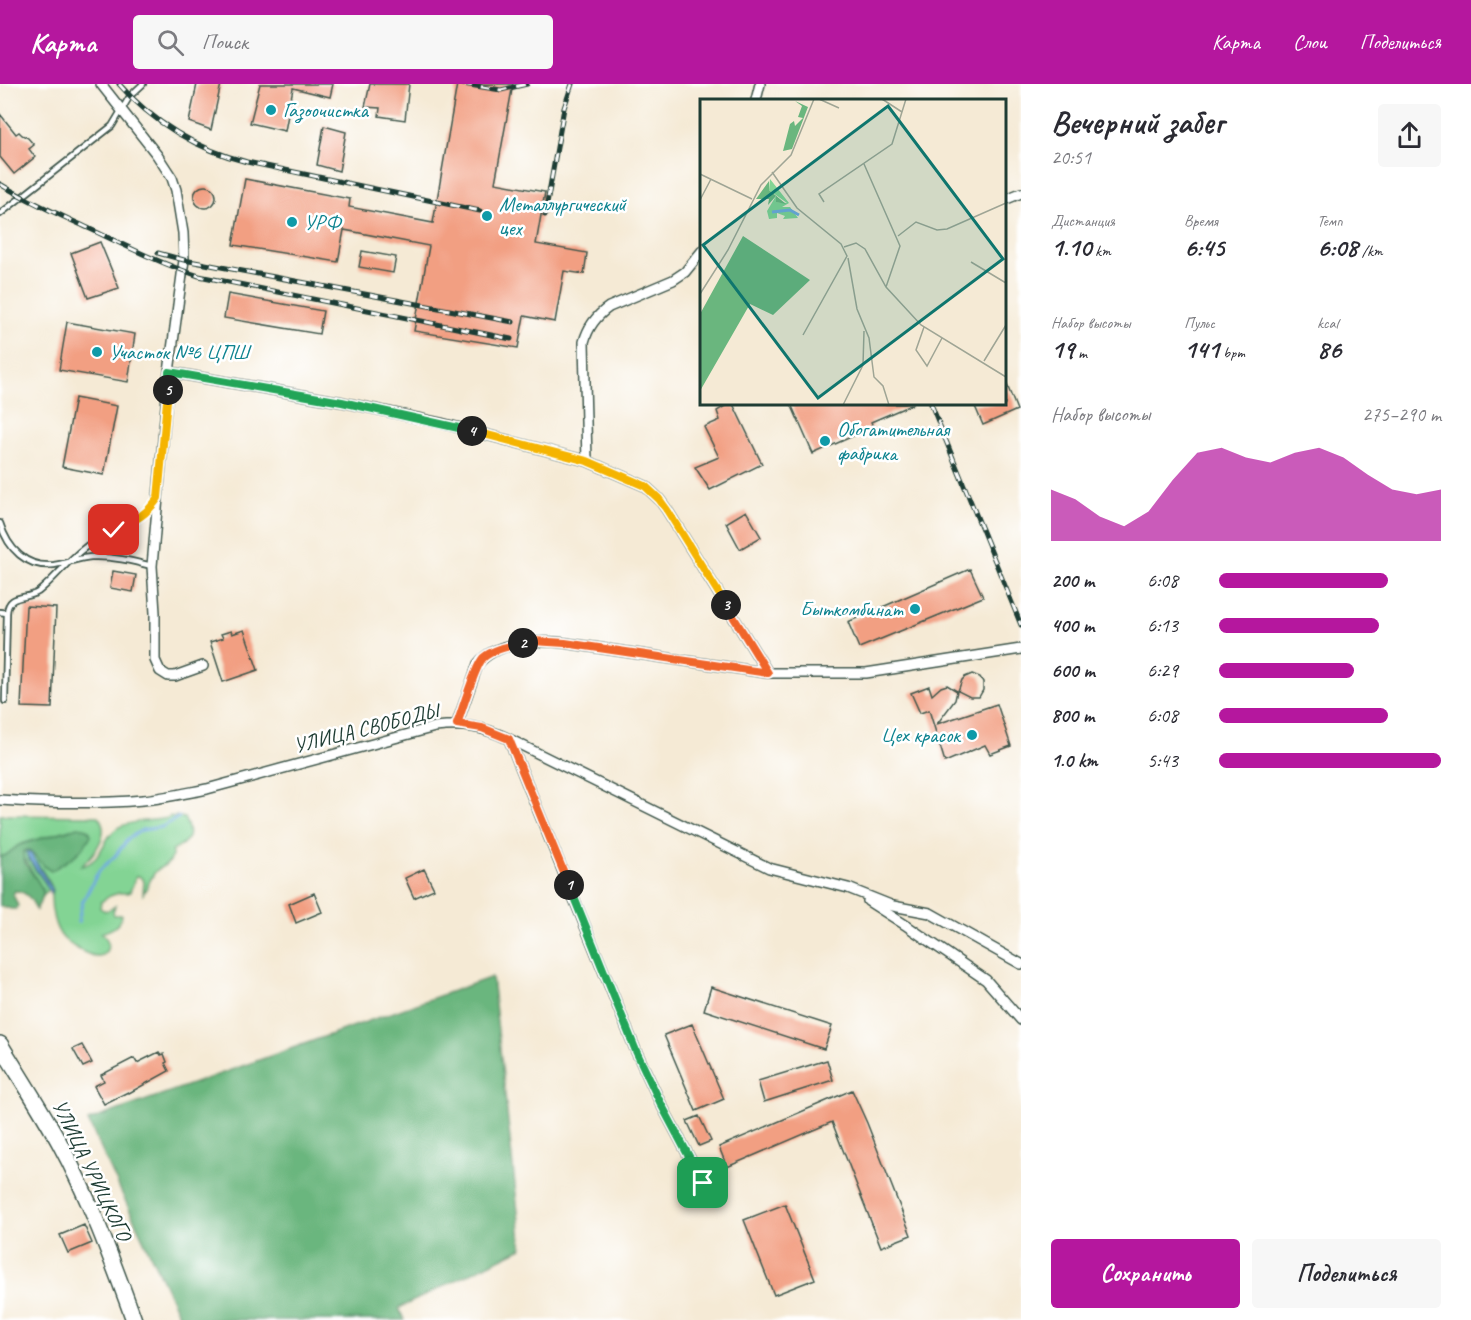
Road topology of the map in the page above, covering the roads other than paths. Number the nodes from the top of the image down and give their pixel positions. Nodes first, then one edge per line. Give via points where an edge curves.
1 (101, 84) edge
2 (143, 84) edge
3 (760, 84) edge
4 (756, 99) edge
5 (121, 111) junction
6 (1021, 193) edge
7 (1006, 200) edge
8 (0, 214) edge
9 (700, 254) edge
10 (169, 372) junction
11 (587, 461) junction
12 (158, 498) junction
13 (0, 523) edge
14 (68, 562) junction
15 (152, 566) junction
16 (0, 612) edge
17 (7, 612) junction
18 (1021, 649) edge
19 (203, 666) dead end
20 (768, 673) junction
21 (5, 701) dead end
22 (457, 724) junction
23 (509, 739) junction
24 (0, 800) edge
25 (848, 888) junction
26 (1021, 964) edge
27 (1021, 1020) edge
28 (0, 1044) edge
29 (703, 1183) dead end
30 (134, 1320) edge

1 - 5 street
2 - 5 lane
3 - 4 street
5 - 8 lane via 112,126
5 - 10 street via 172,178 180,206 184,260
6 - 7 street
9 - 11 street via 685,273 609,307 590,328 584,342
10 - 11 street via 342,402
10 - 12 street
11 - 20 street via 636,481 659,499
12 - 14 lane via 140,517 98,538
12 - 15 street
13 - 14 lane via 9,545 22,557 45,565
14 - 15 lane via 93,557
14 - 17 lane via 37,593 10,602
15 - 19 street via 157,667 164,675 175,676
16 - 17 lane
17 - 21 lane
18 - 20 street via 866,673
20 - 22 street via 533,641 499,650 482,660
22 - 23 street, УЛИЦА СВОБОДЫ via 482,728
22 - 24 street, УЛИЦА СВОБОДЫ via 175,796 115,802
23 - 25 street, УЛИЦА СВОБОДЫ via 769,868
23 - 29 street via 636,1051
25 - 26 street via 893,906 930,913
25 - 27 street via 986,980
28 - 30 main road, УЛИЦА УРИЦКОГО via 65,1154 100,1227

